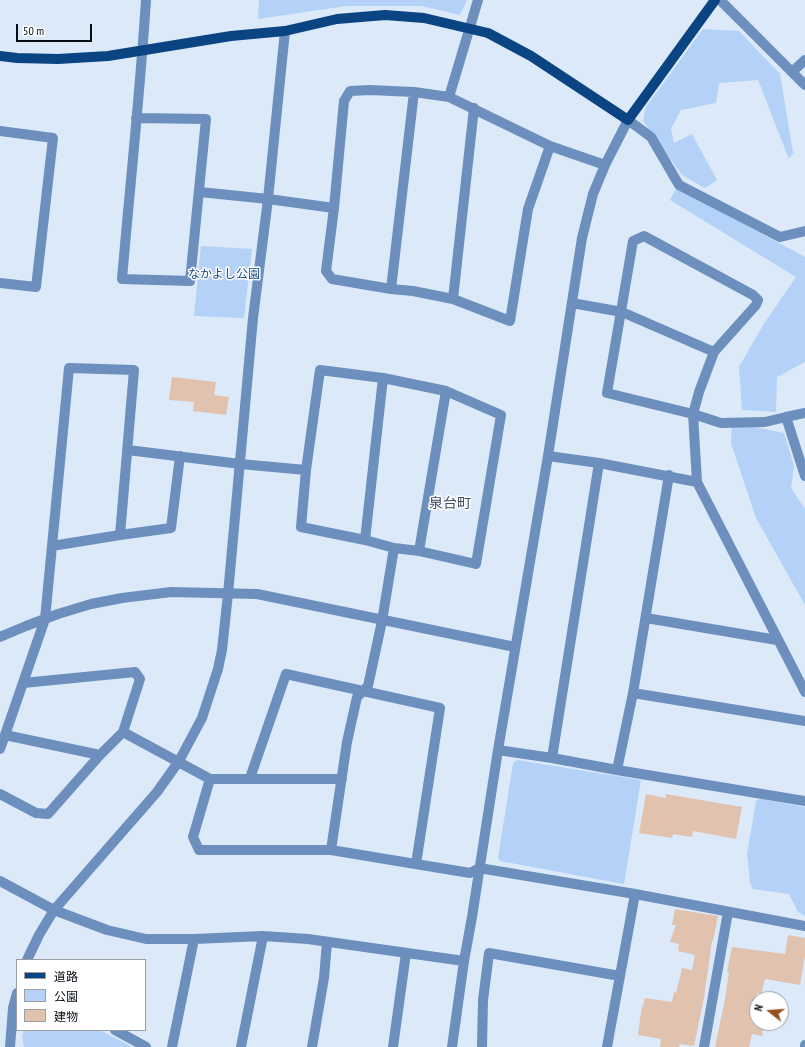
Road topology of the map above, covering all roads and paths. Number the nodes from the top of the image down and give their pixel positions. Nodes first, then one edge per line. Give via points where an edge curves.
1 (146, 0) edge
2 (478, 0) edge
3 (715, 0) edge
4 (720, 0) edge
5 (470, 29) junction
6 (285, 31) junction
7 (143, 51) junction
8 (0, 56) edge
9 (805, 60) edge
10 (792, 72) junction
11 (805, 85) edge
12 (414, 92) junction
13 (449, 97) junction
14 (474, 108) junction
15 (136, 118) junction
16 (628, 120) junction
17 (0, 131) edge
18 (550, 146) junction
19 (605, 165) junction
20 (200, 192) junction
21 (268, 199) junction
22 (334, 208) junction
23 (805, 231) edge
24 (0, 283) edge
25 (391, 289) junction
26 (452, 299) junction
27 (572, 303) junction
28 (622, 312) junction
29 (714, 352) junction
30 (383, 378) junction
31 (446, 391) junction
32 (805, 413) edge
33 (693, 414) junction
34 (786, 417) junction
35 (128, 450) junction
36 (180, 456) junction
37 (548, 456) junction
38 (600, 463) junction
39 (240, 464) junction
40 (306, 470) junction
41 (669, 476) junction
42 (805, 476) edge
43 (697, 482) junction
44 (120, 535) junction
45 (365, 540) junction
46 (52, 546) junction
47 (394, 548) junction
48 (419, 551) junction
49 (228, 594) junction
50 (646, 618) junction
51 (45, 619) junction
52 (382, 621) junction
53 (0, 637) edge
54 (777, 640) junction
55 (515, 648) junction
56 (23, 683) junction
57 (363, 691) junction
58 (805, 692) edge
59 (633, 693) junction
60 (805, 721) edge
61 (123, 732) junction
62 (5, 735) junction
63 (0, 749) edge
64 (498, 750) junction
65 (100, 755) junction
66 (552, 758) junction
67 (179, 761) junction
68 (617, 770) junction
69 (250, 778) junction
70 (342, 778) junction
71 (210, 779) junction
72 (0, 794) edge
73 (805, 801) edge
74 (331, 850) junction
75 (416, 864) junction
76 (479, 868) junction
77 (0, 880) edge
78 (635, 894) junction
79 (54, 910) junction
80 (728, 912) junction
81 (805, 926) edge
82 (263, 936) junction
83 (194, 939) junction
84 (327, 942) junction
85 (406, 953) junction
86 (27, 959) edge
87 (464, 961) junction
88 (620, 976) junction
89 (16, 997) edge
90 (117, 1031) edge
91 (10, 1047) edge
92 (146, 1047) edge
93 (172, 1047) edge
94 (241, 1047) edge
95 (312, 1047) edge
96 (393, 1047) edge
97 (452, 1047) edge
98 (482, 1047) edge
99 (607, 1047) edge
100 (704, 1047) edge

1 - 7 street
2 - 5 street
3 - 16 main road
4 - 10 street
5 - 6 main road via 424,18 385,15 337,19
5 - 13 street
5 - 16 main road via 488,33 531,56
6 - 7 main road via 231,36
6 - 21 street
7 - 8 main road via 58,59
7 - 15 street
9 - 10 street
10 - 11 street
12 - 13 street
12 - 22 street via 350,91 344,101
12 - 25 street
13 - 14 street
14 - 18 street
14 - 26 street
15 - 20 street via 206,119
15 - 20 street via 122,279 190,281
16 - 19 street
16 - 23 street via 651,137 680,185 780,237
17 - 24 street via 53,138 36,287
18 - 19 street
18 - 26 street via 528,209 510,321
19 - 27 street via 593,194 582,238
20 - 21 street
21 - 22 street
21 - 39 street via 252,318
22 - 25 street via 326,271 332,279
25 - 26 street
27 - 28 street
27 - 37 street
28 - 29 street
28 - 29 street via 633,241 644,236 758,300
28 - 33 street via 608,393
29 - 33 street
30 - 31 street
30 - 40 street via 320,370
30 - 45 street
31 - 48 street
31 - 48 street via 501,415 500,423 476,564
32 - 34 street
33 - 34 street via 721,423 765,422
33 - 43 street
34 - 42 street
35 - 36 street
35 - 44 street
35 - 46 street via 134,370 69,368
36 - 39 street
36 - 44 street via 171,528
37 - 38 street
37 - 55 street
38 - 41 street
38 - 66 street
39 - 40 street
39 - 49 street
40 - 45 street via 301,527
41 - 43 street
41 - 50 street
43 - 54 street
44 - 46 street
45 - 47 street
46 - 51 street
47 - 48 street
47 - 52 street
49 - 51 street via 171,592 142,595 91,604
49 - 52 street via 257,594
49 - 67 street via 218,669 202,718
50 - 54 street
50 - 59 street
51 - 53 street
51 - 56 street
52 - 55 street
52 - 57 street via 368,686
54 - 58 street
55 - 64 street
56 - 61 street via 135,672 140,679
56 - 62 street
57 - 69 street via 286,674
57 - 70 street via 357,697
57 - 75 street via 440,708
59 - 60 street
59 - 68 street
61 - 65 street
61 - 67 street
62 - 63 street
62 - 65 street
64 - 66 street
64 - 76 street
65 - 72 street via 48,814 36,813
66 - 68 street
67 - 71 street
67 - 79 street via 157,792
68 - 73 street
69 - 70 street
69 - 71 street
70 - 74 street
71 - 74 street via 193,837 199,850
74 - 75 street
75 - 76 street via 470,873
76 - 78 street
76 - 87 street
77 - 79 street
78 - 80 street
78 - 88 street
79 - 83 street via 107,930 146,939
79 - 86 street
80 - 81 street
80 - 100 street
82 - 83 street
82 - 84 street
82 - 94 street
83 - 93 street
84 - 85 street
84 - 95 street via 324,978
85 - 87 street
85 - 96 street
87 - 97 street
88 - 98 street via 489,953 483,1000
88 - 99 street
89 - 91 street
90 - 92 street

